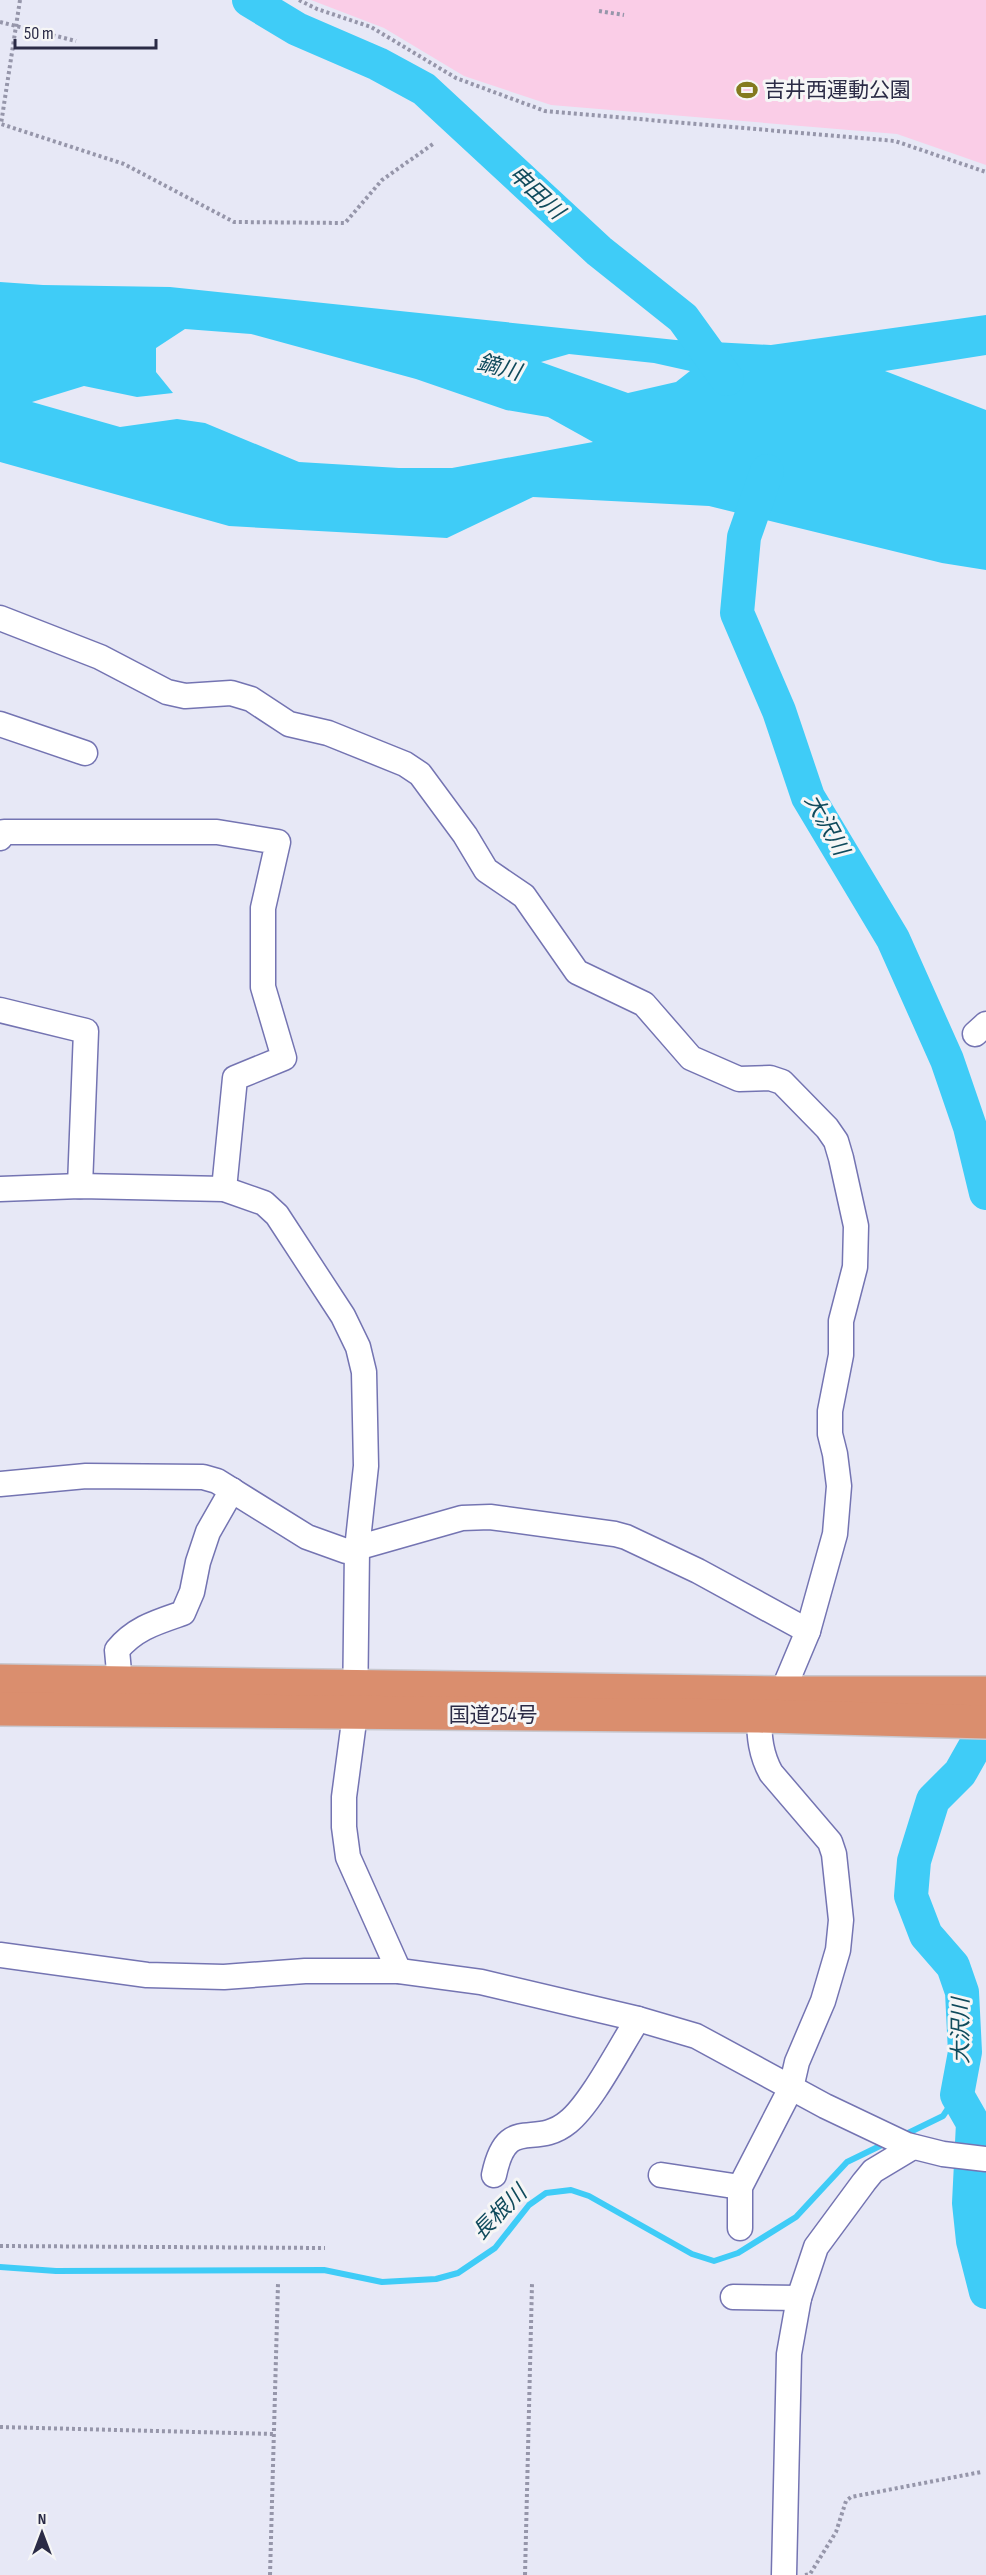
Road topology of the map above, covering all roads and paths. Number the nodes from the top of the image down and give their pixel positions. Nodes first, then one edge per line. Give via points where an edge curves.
1 (20, 0) edge
2 (299, 0) edge
3 (598, 11) dead end
4 (624, 15) dead end
5 (0, 22) edge
6 (16, 26) junction
7 (76, 41) dead end
8 (588, 108) dead end
9 (589, 114) junction
10 (434, 144) dead end
11 (986, 172) edge
12 (0, 618) edge
13 (0, 724) edge
14 (85, 753) dead end
15 (0, 838) edge
16 (0, 1010) edge
17 (80, 1186) junction
18 (224, 1189) junction
19 (0, 1190) edge
20 (0, 1484) edge
21 (232, 1490) junction
22 (357, 1549) junction
23 (808, 1631) junction
24 (0, 1681) edge
25 (120, 1683) junction
26 (782, 1693) junction
27 (986, 1693) edge
28 (355, 1700) junction
29 (0, 1708) edge
30 (759, 1716) junction
31 (986, 1722) edge
32 (0, 1955) edge
33 (399, 1971) junction
34 (638, 2019) junction
35 (791, 2088) junction
36 (910, 2146) junction
37 (986, 2159) edge
38 (494, 2175) dead end
39 (661, 2175) dead end
40 (740, 2187) junction
41 (740, 2228) dead end
42 (0, 2246) edge
43 (325, 2248) dead end
44 (278, 2284) dead end
45 (532, 2284) dead end
46 (733, 2297) dead end
47 (799, 2298) junction
48 (0, 2427) edge
49 (274, 2434) junction
50 (981, 2472) dead end
51 (270, 2575) edge
52 (525, 2575) edge
53 (784, 2575) edge
54 (808, 2575) edge

1 - 6 path
2 - 9 path via 371,27 456,78 545,111
3 - 4 path
5 - 6 path
6 - 7 path
6 - 10 path via 1,124 124,164 234,222 345,223 382,180
8 - 9 path
9 - 11 path via 895,141
12 - 23 street via 100,657 167,692 185,696 231,693 251,699 289,724 328,733 405,764 420,774 486,870 524,896 577,972 644,1004 691,1058 739,1078 782,1082 827,1128 841,1158 856,1226 856,1248 841,1321 841,1355 830,1411 839,1486 836,1534
13 - 14 street
15 - 18 street via 4,832 217,832 278,842 263,908 263,987 284,1058 236,1078
16 - 17 street via 86,1031
17 - 18 street
17 - 19 street
18 - 22 street via 264,1203 277,1215 344,1316 358,1347 364,1372 366,1466
20 - 21 street via 86,1476 176,1475 203,1477
21 - 22 street via 307,1536 346,1551
21 - 25 street via 208,1532 183,1613 147,1625 128,1637 117,1650
22 - 23 street via 462,1518 490,1517 615,1534 698,1572
22 - 28 street
23 - 26 street
24 - 25 highway, 国道254号
25 - 28 highway, 国道254号
26 - 27 highway, 国道254号
26 - 28 highway, 国道254号
28 - 29 highway, 国道254号
28 - 30 highway, 国道254号
28 - 33 street via 344,1797 348,1857
30 - 31 highway, 国道254号
30 - 35 street via 765,1763 830,1842 841,1920 841,1935 823,2001 796,2062
32 - 33 street via 147,1976
33 - 34 street via 481,1982
34 - 35 street via 696,2036
34 - 38 street via 582,2107 568,2122 504,2144
35 - 36 street
35 - 40 street
36 - 37 street
36 - 47 street via 873,2171 816,2247
39 - 40 street
40 - 41 street
42 - 43 path
44 - 49 path
45 - 52 path
46 - 47 street
47 - 53 street via 789,2354
48 - 49 path
49 - 51 path
50 - 54 path via 851,2497 846,2501 837,2532

